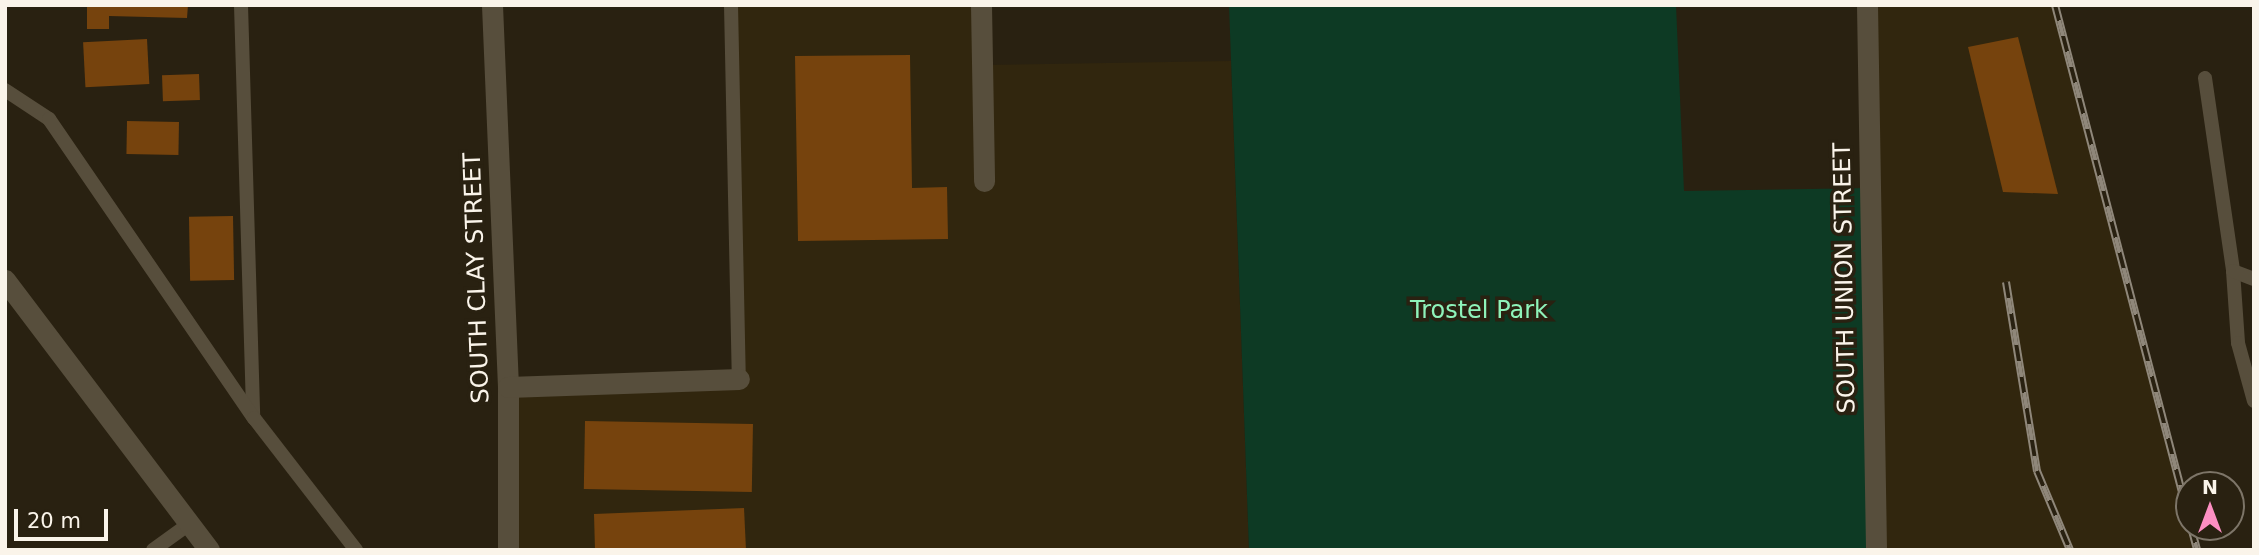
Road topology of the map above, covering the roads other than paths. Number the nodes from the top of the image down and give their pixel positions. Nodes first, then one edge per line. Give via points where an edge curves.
1 (241, 5) edge
2 (492, 5) edge
3 (732, 5) edge
4 (981, 5) edge
5 (1867, 5) edge
6 (2205, 78) dead end
7 (5, 90) edge
8 (984, 181) dead end
9 (2234, 271) junction
10 (2254, 279) edge
11 (5, 280) edge
12 (739, 379) joint
13 (508, 387) junction
14 (2254, 401) edge
15 (254, 418) junction
16 (190, 524) junction
17 (153, 550) edge
18 (209, 550) edge
19 (356, 550) edge
20 (508, 550) edge
21 (1876, 550) edge

1 - 15 lane
2 - 13 street, SOUTH CLAY STREET
3 - 12 lane
4 - 8 street
5 - 21 street, SOUTH UNION STREET
6 - 9 lane
7 - 15 lane via 49,119
9 - 10 lane
9 - 14 lane via 2238,344
11 - 16 street
12 - 13 street
13 - 20 street, SOUTH CLAY STREET
15 - 19 lane
16 - 17 lane
16 - 18 street

